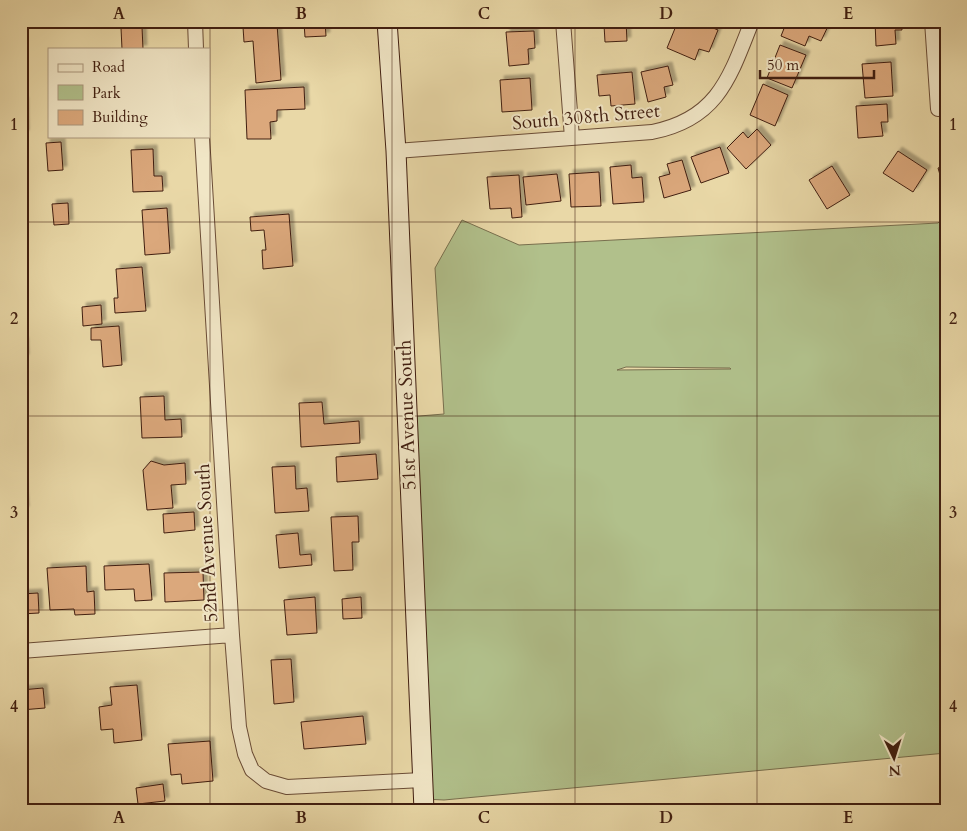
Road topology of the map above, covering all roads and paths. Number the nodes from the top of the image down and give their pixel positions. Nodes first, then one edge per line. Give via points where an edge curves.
1 (195, 21) edge
2 (387, 21) edge
3 (563, 21) edge
4 (752, 21) edge
5 (932, 21) edge
6 (196, 48) edge
7 (938, 109) dead end
8 (202, 138) edge
9 (572, 138) junction
10 (396, 151) junction
11 (232, 635) junction
12 (21, 651) edge
13 (422, 780) junction
14 (424, 810) edge

1 - 6 street
2 - 10 main road, 51st Avenue South
3 - 9 street
4 - 9 street, South 308th Street via 719,92 688,121 652,132
5 - 7 street
8 - 11 street, 52nd Avenue South
9 - 10 street, South 308th Street
10 - 13 main road, 51st Avenue South
11 - 12 street
11 - 13 street, 52nd Avenue South via 239,727 248,763 258,776 287,787
13 - 14 main road, 51st Avenue South

